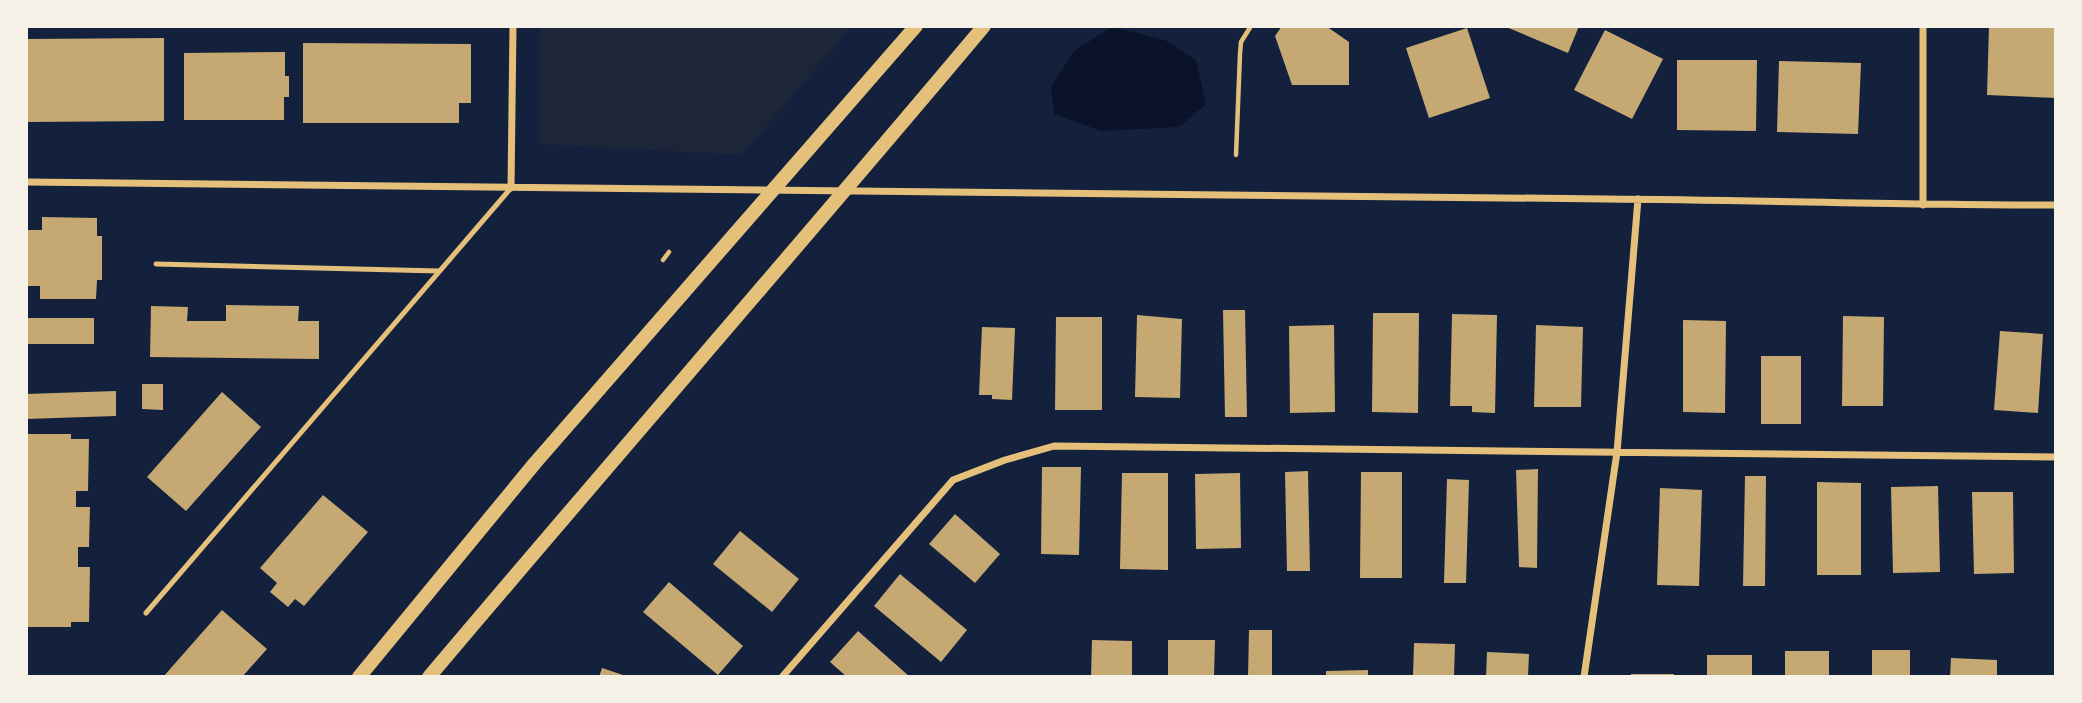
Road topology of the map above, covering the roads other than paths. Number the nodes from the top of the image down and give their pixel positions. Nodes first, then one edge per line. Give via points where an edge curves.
1 (513, 26) edge
2 (916, 26) edge
3 (984, 26) edge
4 (1923, 26) edge
5 (26, 182) edge
6 (511, 188) junction
7 (771, 192) junction
8 (844, 194) junction
9 (1638, 199) junction
10 (1923, 205) junction
11 (2056, 205) edge
12 (156, 264) dead end
13 (439, 271) junction
14 (1617, 452) junction
15 (2056, 457) edge
16 (145, 613) dead end
17 (359, 677) edge
18 (429, 677) edge
19 (782, 677) edge
20 (1584, 677) edge

1 - 6 street
2 - 7 main road
3 - 8 main road
4 - 10 street
5 - 6 street
6 - 7 street
6 - 13 lane
7 - 8 street
7 - 17 main road via 535,463
8 - 9 street
8 - 18 main road
9 - 10 street
9 - 14 street
10 - 11 street
12 - 13 lane
13 - 16 lane
14 - 15 street
14 - 19 street via 1054,446 953,480
14 - 20 street

